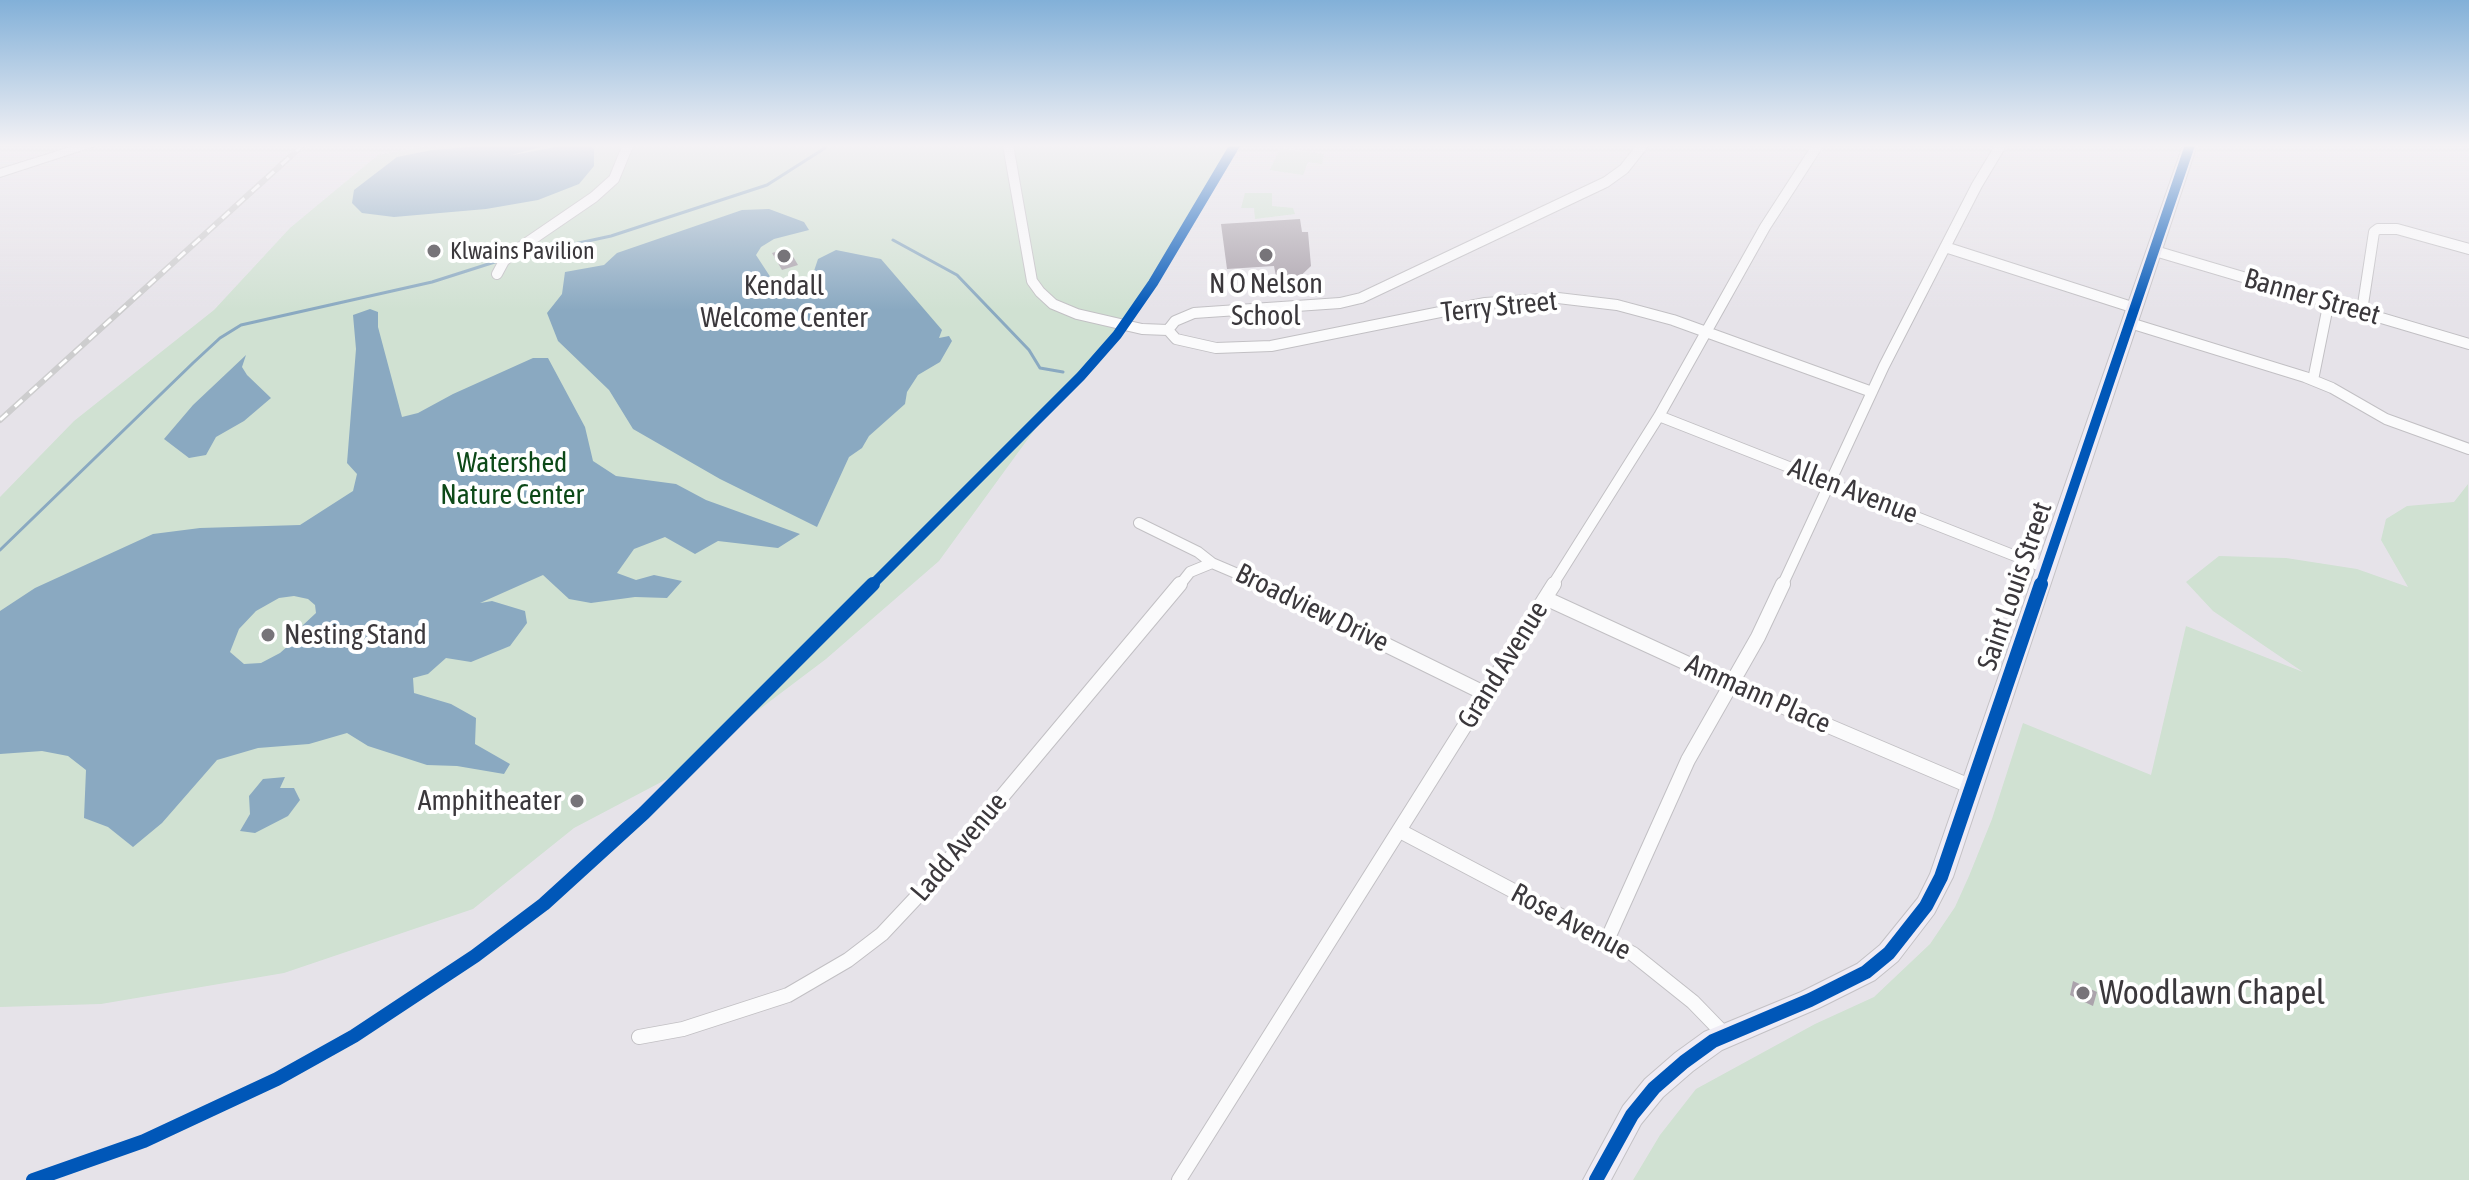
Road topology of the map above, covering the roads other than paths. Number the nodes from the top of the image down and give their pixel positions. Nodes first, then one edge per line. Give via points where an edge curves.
1 (590, 200) edge
2 (1018, 200) edge
3 (1568, 200) edge
4 (1782, 200) edge
5 (1971, 200) edge
6 (2172, 200) edge
7 (1945, 247) junction
8 (2469, 249) edge
9 (2155, 251) junction
10 (497, 274) dead end
11 (2329, 301) junction
12 (2362, 311) junction
13 (2133, 316) junction
14 (1168, 330) junction
15 (1706, 332) junction
16 (2469, 344) edge
17 (2313, 380) junction
18 (1872, 392) junction
19 (1659, 416) junction
20 (2469, 449) edge
21 (1832, 483) junction
22 (1139, 523) dead end
23 (1212, 563) junction
24 (2046, 568) junction
25 (1545, 598) junction
26 (1731, 684) junction
27 (1486, 694) junction
28 (1972, 787) junction
29 (1400, 831) junction
30 (1608, 938) junction
31 (1726, 1036) junction
32 (639, 1037) dead end
33 (1179, 1180) edge
34 (1596, 1180) edge

1 - 10 street via 515,251
2 - 14 street, Terry Street via 1032,281 1053,304 1142,329
3 - 14 street via 1361,298 1194,313
4 - 15 street, Grand Avenue
5 - 7 street
6 - 9 main road, Saint Louis Street
7 - 13 street
7 - 18 street
8 - 12 street via 2397,229 2378,229
9 - 11 street, Banner Street
9 - 13 main road, Saint Louis Street
11 - 12 street, Banner Street
11 - 17 street
12 - 16 street, Banner Street
13 - 17 street
13 - 24 main road, Saint Louis Street
14 - 15 street, Terry Street via 1176,339 1216,348 1271,346 1485,303 1558,298 1631,309
15 - 18 street, Terry Street
15 - 19 street, Grand Avenue
17 - 20 street via 2406,428
18 - 21 street
19 - 21 street, Allen Avenue
19 - 25 street, Grand Avenue
21 - 24 street, Allen Avenue
21 - 26 street
22 - 23 street, Broadview Drive
23 - 27 street, Broadview Drive
23 - 32 street, Ladd Avenue via 1190,572 882,934 788,995 683,1029
24 - 28 main road, Saint Louis Street
25 - 26 street, Ammann Place
25 - 27 street, Grand Avenue
26 - 28 street, Ammann Place
26 - 30 street via 1688,760
27 - 29 street, Grand Avenue
28 - 31 main road, Saint Louis Street via 1941,877 1909,930 1866,972
29 - 30 street, Rose Avenue
29 - 33 street, Grand Avenue
30 - 31 street, Rose Avenue via 1662,975
31 - 34 main road, Saint Louis Street via 1654,1088 1613,1145

